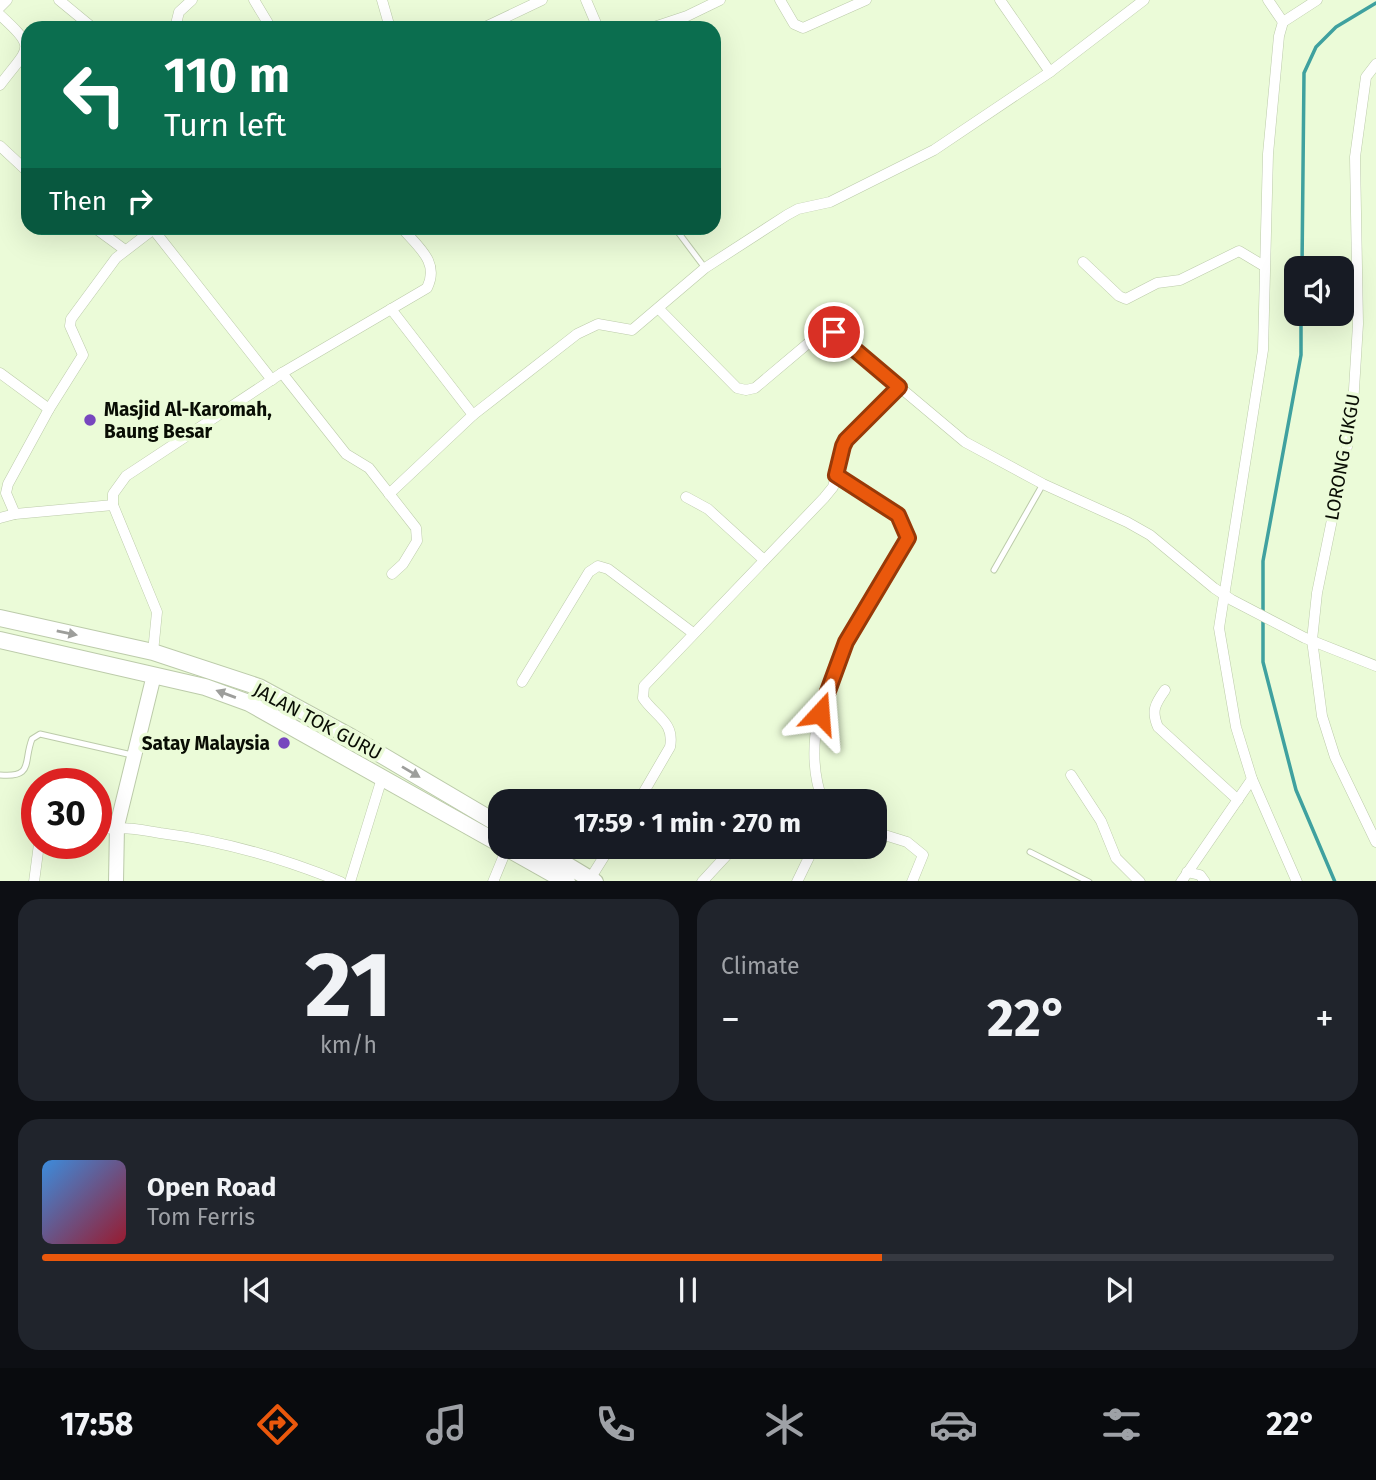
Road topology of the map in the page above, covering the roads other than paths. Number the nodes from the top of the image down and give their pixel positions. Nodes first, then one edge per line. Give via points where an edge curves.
1 (7, 0) edge
2 (60, 0) edge
3 (192, 0) edge
4 (254, 0) edge
5 (382, 0) edge
6 (542, 0) edge
7 (586, 0) edge
8 (720, 0) edge
9 (780, 0) edge
10 (866, 0) edge
11 (1000, 0) edge
12 (1144, 0) edge
13 (1268, 0) edge
14 (1317, 0) edge
15 (0, 7) edge
16 (0, 15) edge
17 (85, 21) edge
18 (177, 21) edge
19 (267, 21) edge
20 (388, 21) edge
21 (498, 21) edge
22 (595, 21) edge
23 (672, 21) edge
24 (1283, 22) junction
25 (21, 34) edge
26 (21, 57) edge
27 (1376, 64) edge
28 (1050, 72) junction
29 (0, 85) edge
30 (0, 146) edge
31 (21, 166) edge
32 (105, 235) edge
33 (145, 235) edge
34 (159, 235) edge
35 (408, 235) edge
36 (680, 235) edge
37 (125, 250) junction
38 (1083, 262) dead end
39 (1264, 266) junction
40 (705, 268) junction
41 (391, 309) junction
42 (659, 309) junction
43 (0, 373) edge
44 (282, 373) junction
45 (271, 380) junction
46 (899, 387) junction
47 (49, 409) junction
48 (473, 415) junction
49 (836, 475) junction
50 (1043, 484) junction
51 (389, 494) junction
52 (686, 497) dead end
53 (113, 505) junction
54 (15, 514) junction
55 (0, 518) edge
56 (763, 559) junction
57 (994, 570) dead end
58 (392, 574) dead end
59 (1228, 598) junction
60 (0, 618) edge
61 (693, 633) junction
62 (1308, 639) junction
63 (0, 640) edge
64 (153, 652) junction
65 (1376, 666) edge
66 (154, 675) junction
67 (522, 682) dead end
68 (1165, 690) dead end
69 (135, 756) junction
70 (0, 775) edge
71 (1071, 775) dead end
72 (382, 778) junction
73 (1252, 779) junction
74 (646, 789) edge
75 (819, 789) edge
76 (1238, 800) junction
77 (488, 818) edge
78 (117, 827) junction
79 (112, 828) edge
80 (887, 836) edge
81 (488, 837) edge
82 (1376, 842) edge
83 (1031, 852) dead end
84 (37, 859) edge
85 (500, 859) edge
86 (527, 859) edge
87 (557, 859) edge
88 (603, 859) edge
89 (723, 859) edge
90 (808, 859) edge
91 (1184, 877) edge
92 (592, 880) edge
93 (34, 881) edge
94 (116, 881) edge
95 (341, 881) edge
96 (350, 881) edge
97 (493, 881) edge
98 (566, 881) edge
99 (702, 881) edge
100 (797, 881) edge
101 (912, 881) edge
102 (1089, 881) edge
103 (1140, 881) edge
104 (1205, 881) edge
105 (1297, 881) edge

1 - 15 street
2 - 17 street
3 - 18 street
4 - 19 street
5 - 20 street
6 - 21 street
7 - 22 street
8 - 23 street
9 - 10 street via 794,24 803,28
11 - 28 street
12 - 28 street
13 - 24 street
14 - 24 street
16 - 25 street
24 - 39 street via 1268,154
26 - 29 street
27 - 62 street, LORONG CIKGU via 1367,74 1355,157 1358,324 1352,422
28 - 40 street via 934,150 830,202 798,209
30 - 31 street
32 - 37 street
33 - 37 street
34 - 45 street
35 - 41 street via 431,263 433,277 427,288
36 - 40 lane
37 - 47 street via 71,319 83,355
38 - 39 street via 1126,299 1157,283 1180,280 1239,251
39 - 59 street via 1263,350
40 - 42 street
41 - 44 street
41 - 48 street
42 - 46 street via 737,388 755,388 818,335 829,331
42 - 48 street via 629,331 590,326
43 - 47 street
44 - 45 street
44 - 51 street via 346,454 369,468
45 - 53 street via 126,475 113,494
46 - 49 street via 846,440
46 - 50 street via 965,442
47 - 54 street via 6,489
48 - 51 street
49 - 56 street via 824,498
49 - 75 street via 898,515 908,538 846,642 825,697 813,739
50 - 57 lane
50 - 59 street via 1150,535
51 - 58 street via 418,536
52 - 56 street via 708,509
53 - 54 street
53 - 64 street via 157,614
54 - 55 street
56 - 61 street
59 - 62 street
59 - 73 street via 1219,628 1236,727
60 -> 64 main road, JALAN TOK GURU
61 - 67 street via 598,566 589,572
61 - 74 street via 644,686 643,698 665,720 671,741
62 - 65 street
62 - 82 street, LORONG CIKGU via 1322,716 1335,757
63 - 66 main road, JALAN TOK GURU
64 -> 77 main road, JALAN TOK GURU via 259,687
66 - 69 street
72 -> 66 main road, JALAN TOK GURU via 248,703
68 - 76 street via 1154,704 1158,727
69 - 70 lane via 40,734 32,739 22,773
69 - 78 street
71 - 103 street via 1100,819 1116,858
72 - 81 main road, JALAN TOK GURU
72 - 96 street
73 - 76 street
73 - 105 street
76 - 91 street
78 - 79 street
78 - 94 street
78 - 95 street via 211,840
80 - 101 street via 907,842 923,855
83 - 102 lane
84 - 93 street
85 - 97 street
86 - 98 main road, JALAN TOK GURU
87 - 92 main road
88 - 92 street
89 - 99 street
90 - 100 street
91 - 104 street via 1200,875

